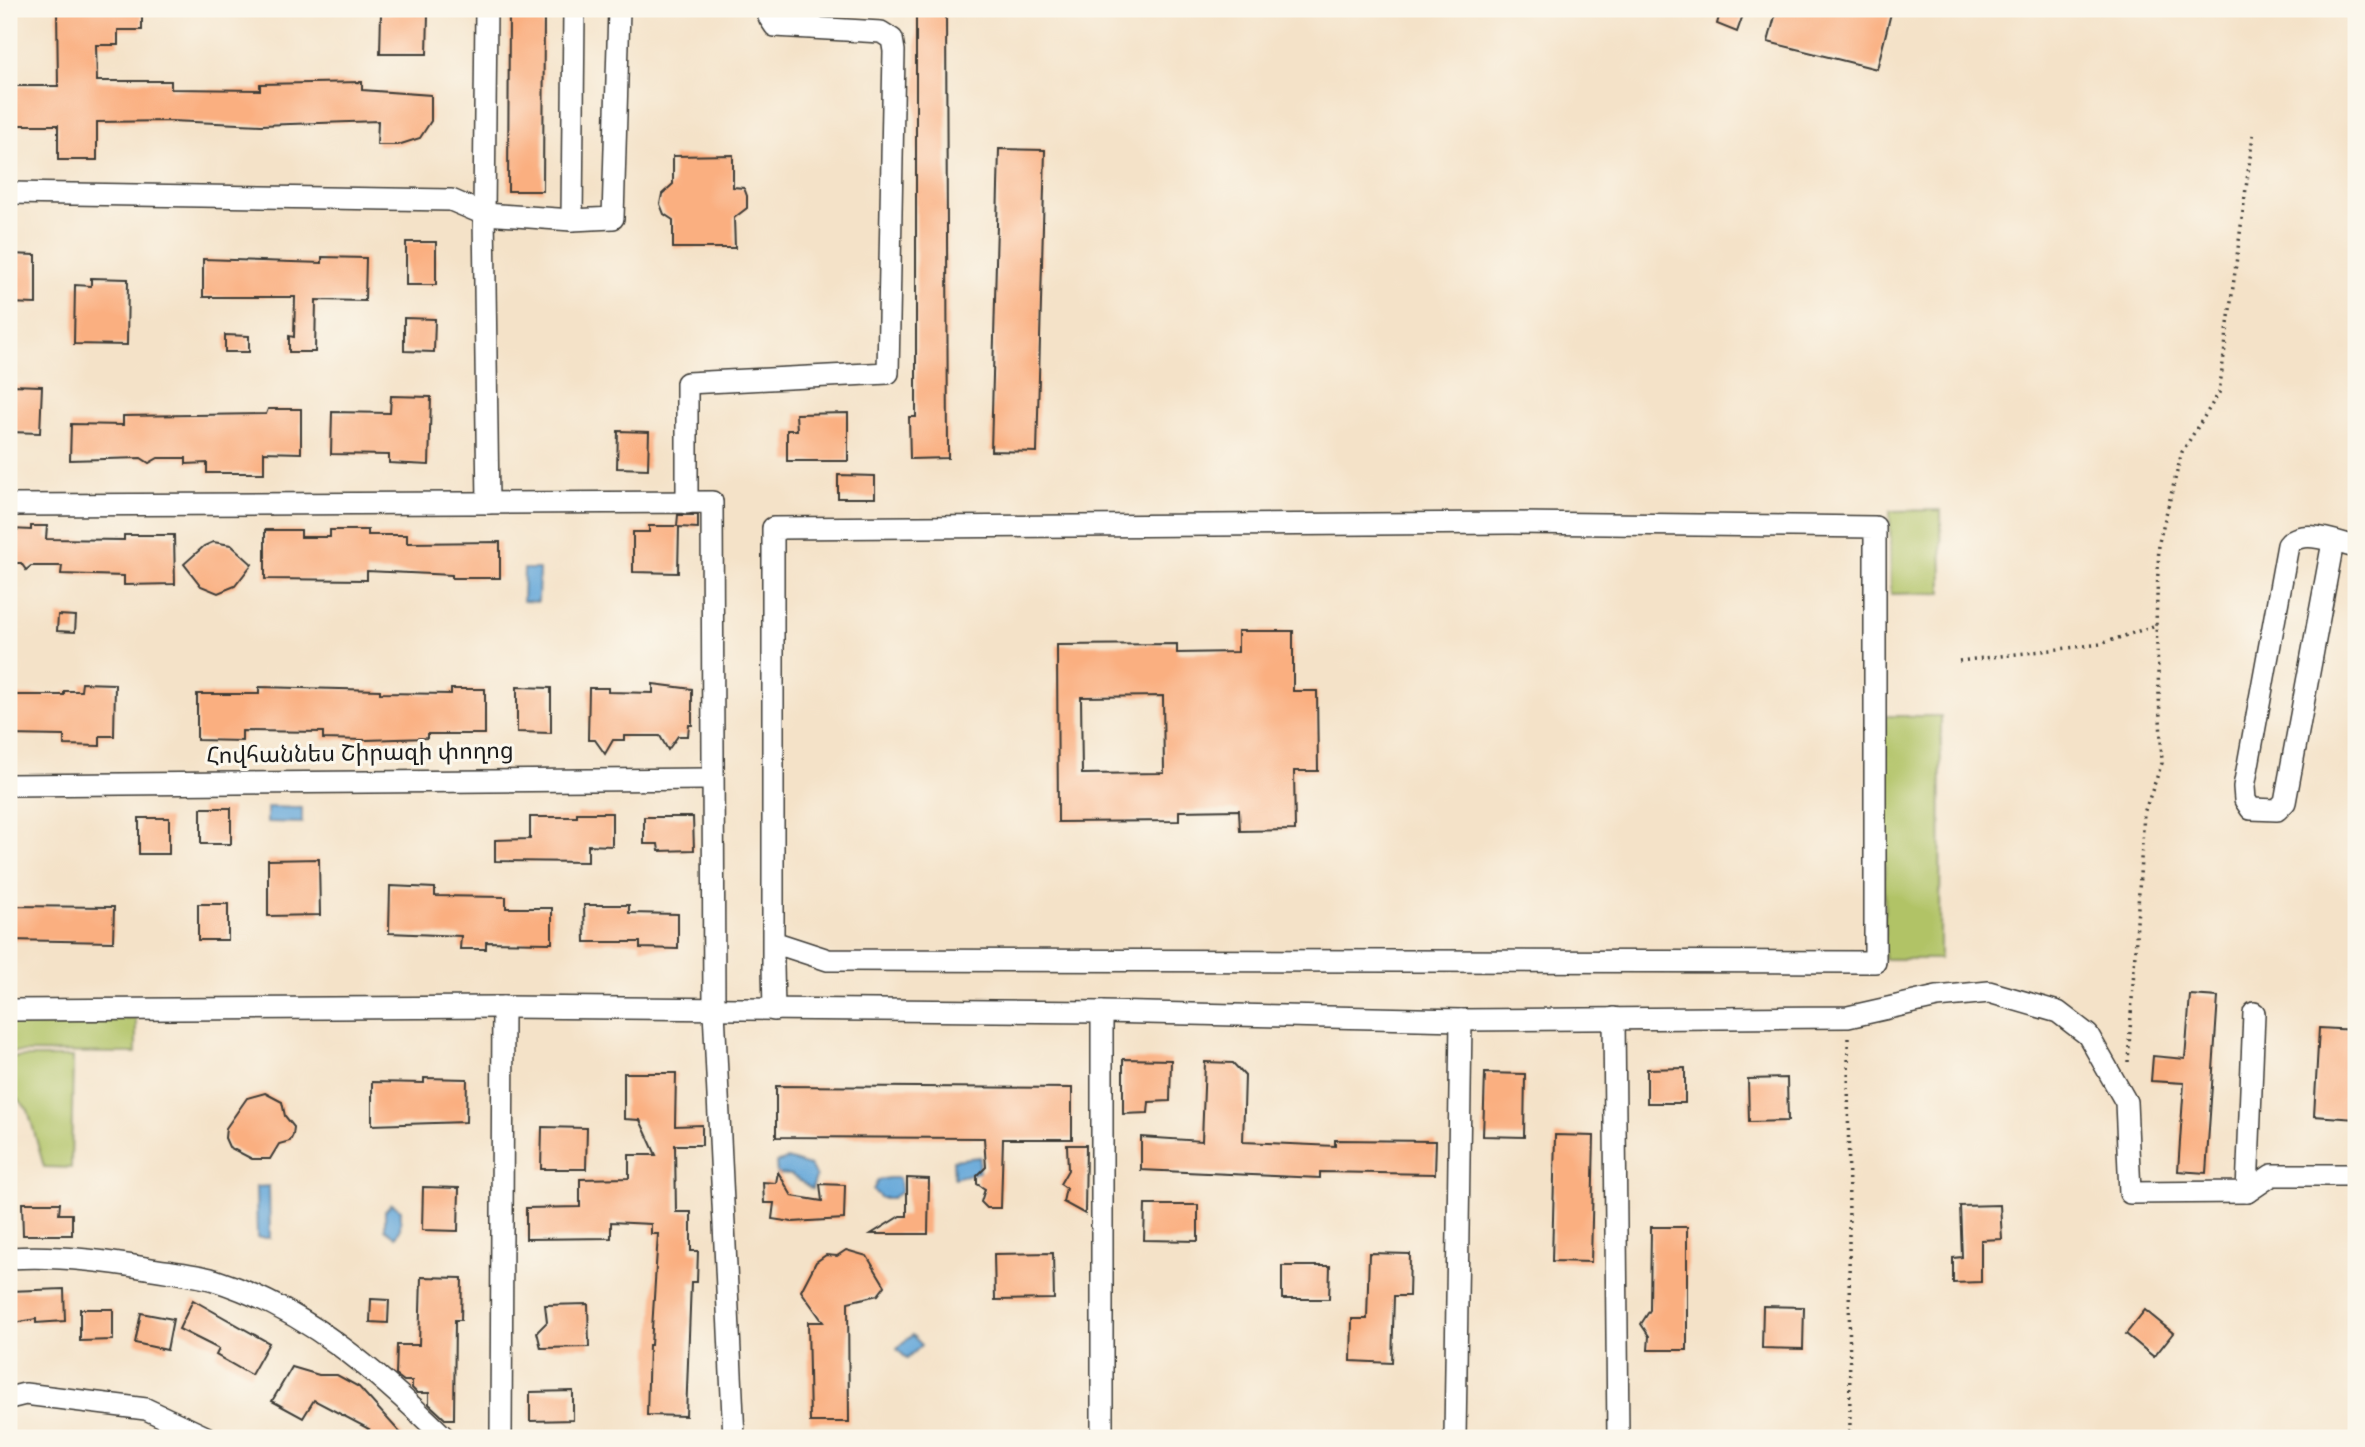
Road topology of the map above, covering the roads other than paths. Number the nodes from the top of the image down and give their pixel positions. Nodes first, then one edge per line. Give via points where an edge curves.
1 (486, 9) edge
2 (573, 9) edge
3 (619, 9) edge
4 (769, 9) edge
5 (9, 193) edge
6 (484, 214) junction
7 (572, 220) junction
8 (488, 503) junction
9 (687, 503) junction
10 (9, 505) edge
11 (2333, 542) junction
12 (2356, 547) edge
13 (712, 779) junction
14 (9, 785) edge
15 (773, 942) junction
16 (503, 1007) junction
17 (9, 1010) edge
18 (714, 1010) junction
19 (774, 1010) junction
20 (1102, 1012) junction
21 (2253, 1013) dead end
22 (1614, 1018) junction
23 (1461, 1020) junction
24 (2356, 1175) edge
25 (2247, 1192) junction
26 (9, 1258) edge
27 (9, 1398) edge
28 (208, 1438) edge
29 (445, 1438) edge
30 (501, 1438) edge
31 (734, 1438) edge
32 (1102, 1438) edge
33 (1455, 1438) edge
34 (1618, 1438) edge

1 - 6 street
2 - 7 street
3 - 7 street via 616,210 613,218
4 - 9 street via 775,26 881,32 892,39 888,373 687,383
5 - 6 street via 451,200
6 - 7 street
6 - 8 street
8 - 9 street
8 - 10 street
9 - 13 street via 712,502
11 - 11 street via 2304,536 2288,545 2244,787 2251,808 2277,810 2285,802
11 - 12 street
13 - 14 street, Հովհաննես Շիրազի փողոց
13 - 18 street
15 - 15 street via 773,528 1510,523 1875,527 1875,962 828,960
15 - 19 street
16 - 17 street
16 - 18 street
16 - 30 street
18 - 19 street
18 - 31 street
19 - 20 street
20 - 23 street
20 - 32 street
21 - 25 street
22 - 23 street
22 - 25 street via 1848,1017 1937,997 1989,992 2057,1012 2088,1035 2126,1102 2130,1192
22 - 34 street
23 - 33 street
24 - 25 street via 2272,1175
26 - 29 street via 97,1259 235,1287 338,1342
27 - 28 street via 25,1394 146,1409

